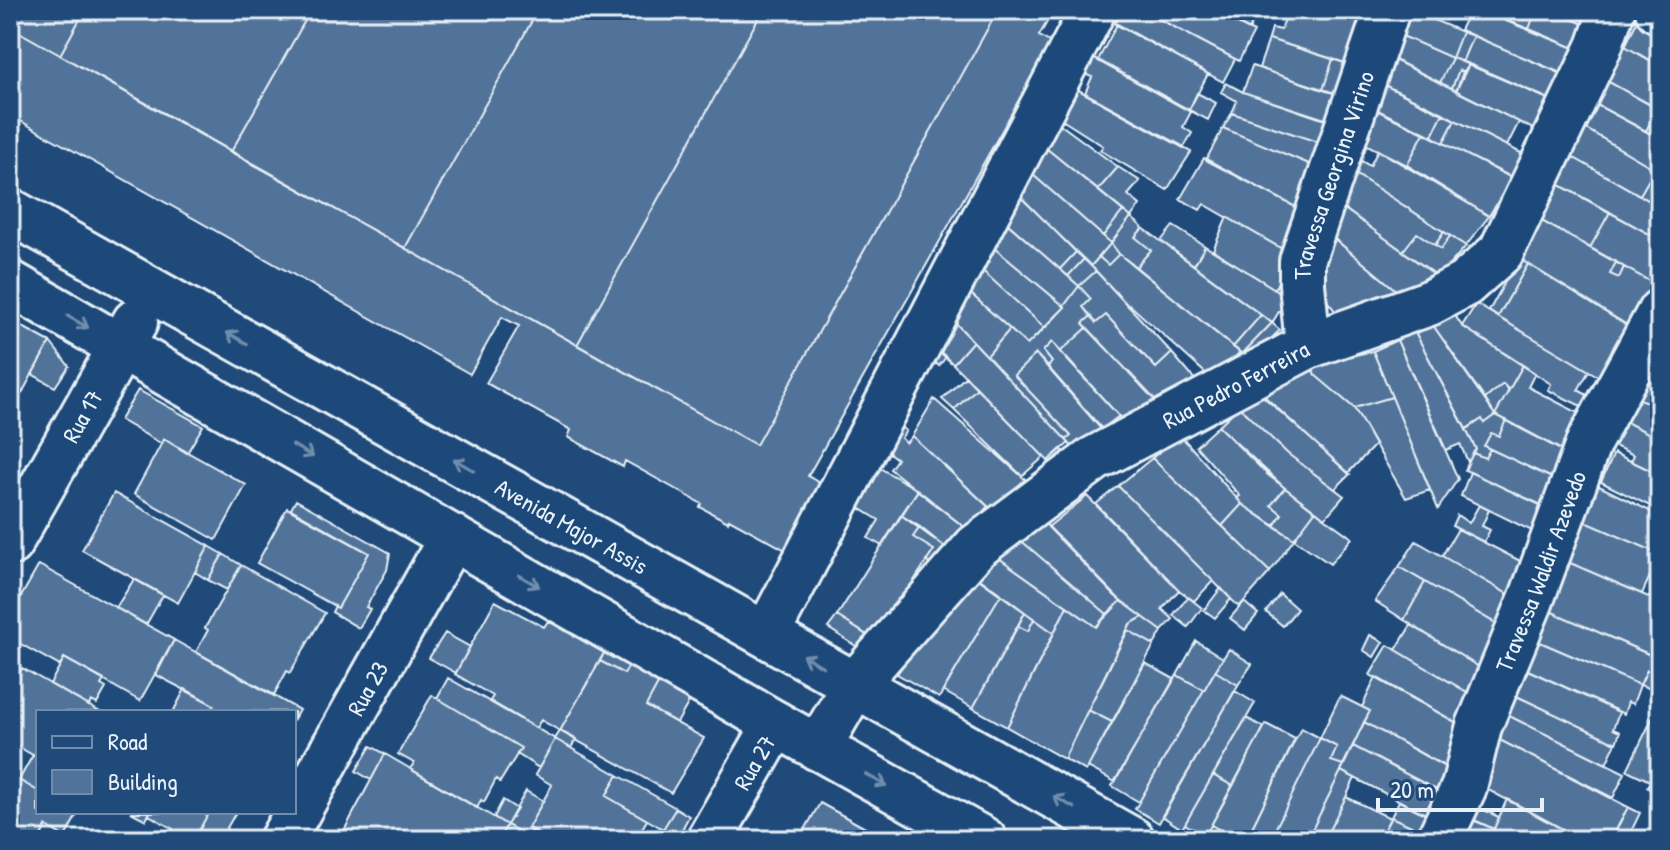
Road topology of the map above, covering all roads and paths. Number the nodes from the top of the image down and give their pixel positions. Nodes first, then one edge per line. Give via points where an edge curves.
1 (1093, 10) edge
2 (1387, 10) edge
3 (1612, 10) edge
4 (10, 211) edge
5 (10, 283) edge
6 (152, 290) junction
7 (1660, 312) edge
8 (1308, 346) junction
9 (121, 347) junction
10 (452, 537) junction
11 (10, 543) edge
12 (767, 634) junction
13 (855, 684) junction
14 (776, 724) junction
15 (818, 748) junction
16 (282, 840) edge
17 (709, 840) edge
18 (984, 840) edge
19 (1132, 840) edge
20 (1439, 840) edge

1 - 12 street
2 - 8 street, Travessa Georgina Virino via 1302,261
3 - 8 street, Rua Pedro Ferreira via 1501,252 1465,284 1429,303
4 - 6 street, Avenida Major Assis
5 -> 9 street
6 - 9 street, Rua 17
12 -> 6 street, Avenida Major Assis
7 - 20 street, Travessa Waldir Azevedo via 1589,442 1479,726 1464,787
8 - 13 street, Rua Pedro Ferreira via 1094,459 976,547
9 -> 10 street
9 - 11 street, Rua 17
10 -> 14 street
10 - 16 street, Rua 23
13 -> 12 street, Avenida Major Assis
13 - 15 street, Rua Pedro Ferreira
19 -> 13 street, Avenida Major Assis
14 - 15 street
14 - 17 street, Rua 27
15 -> 18 street

